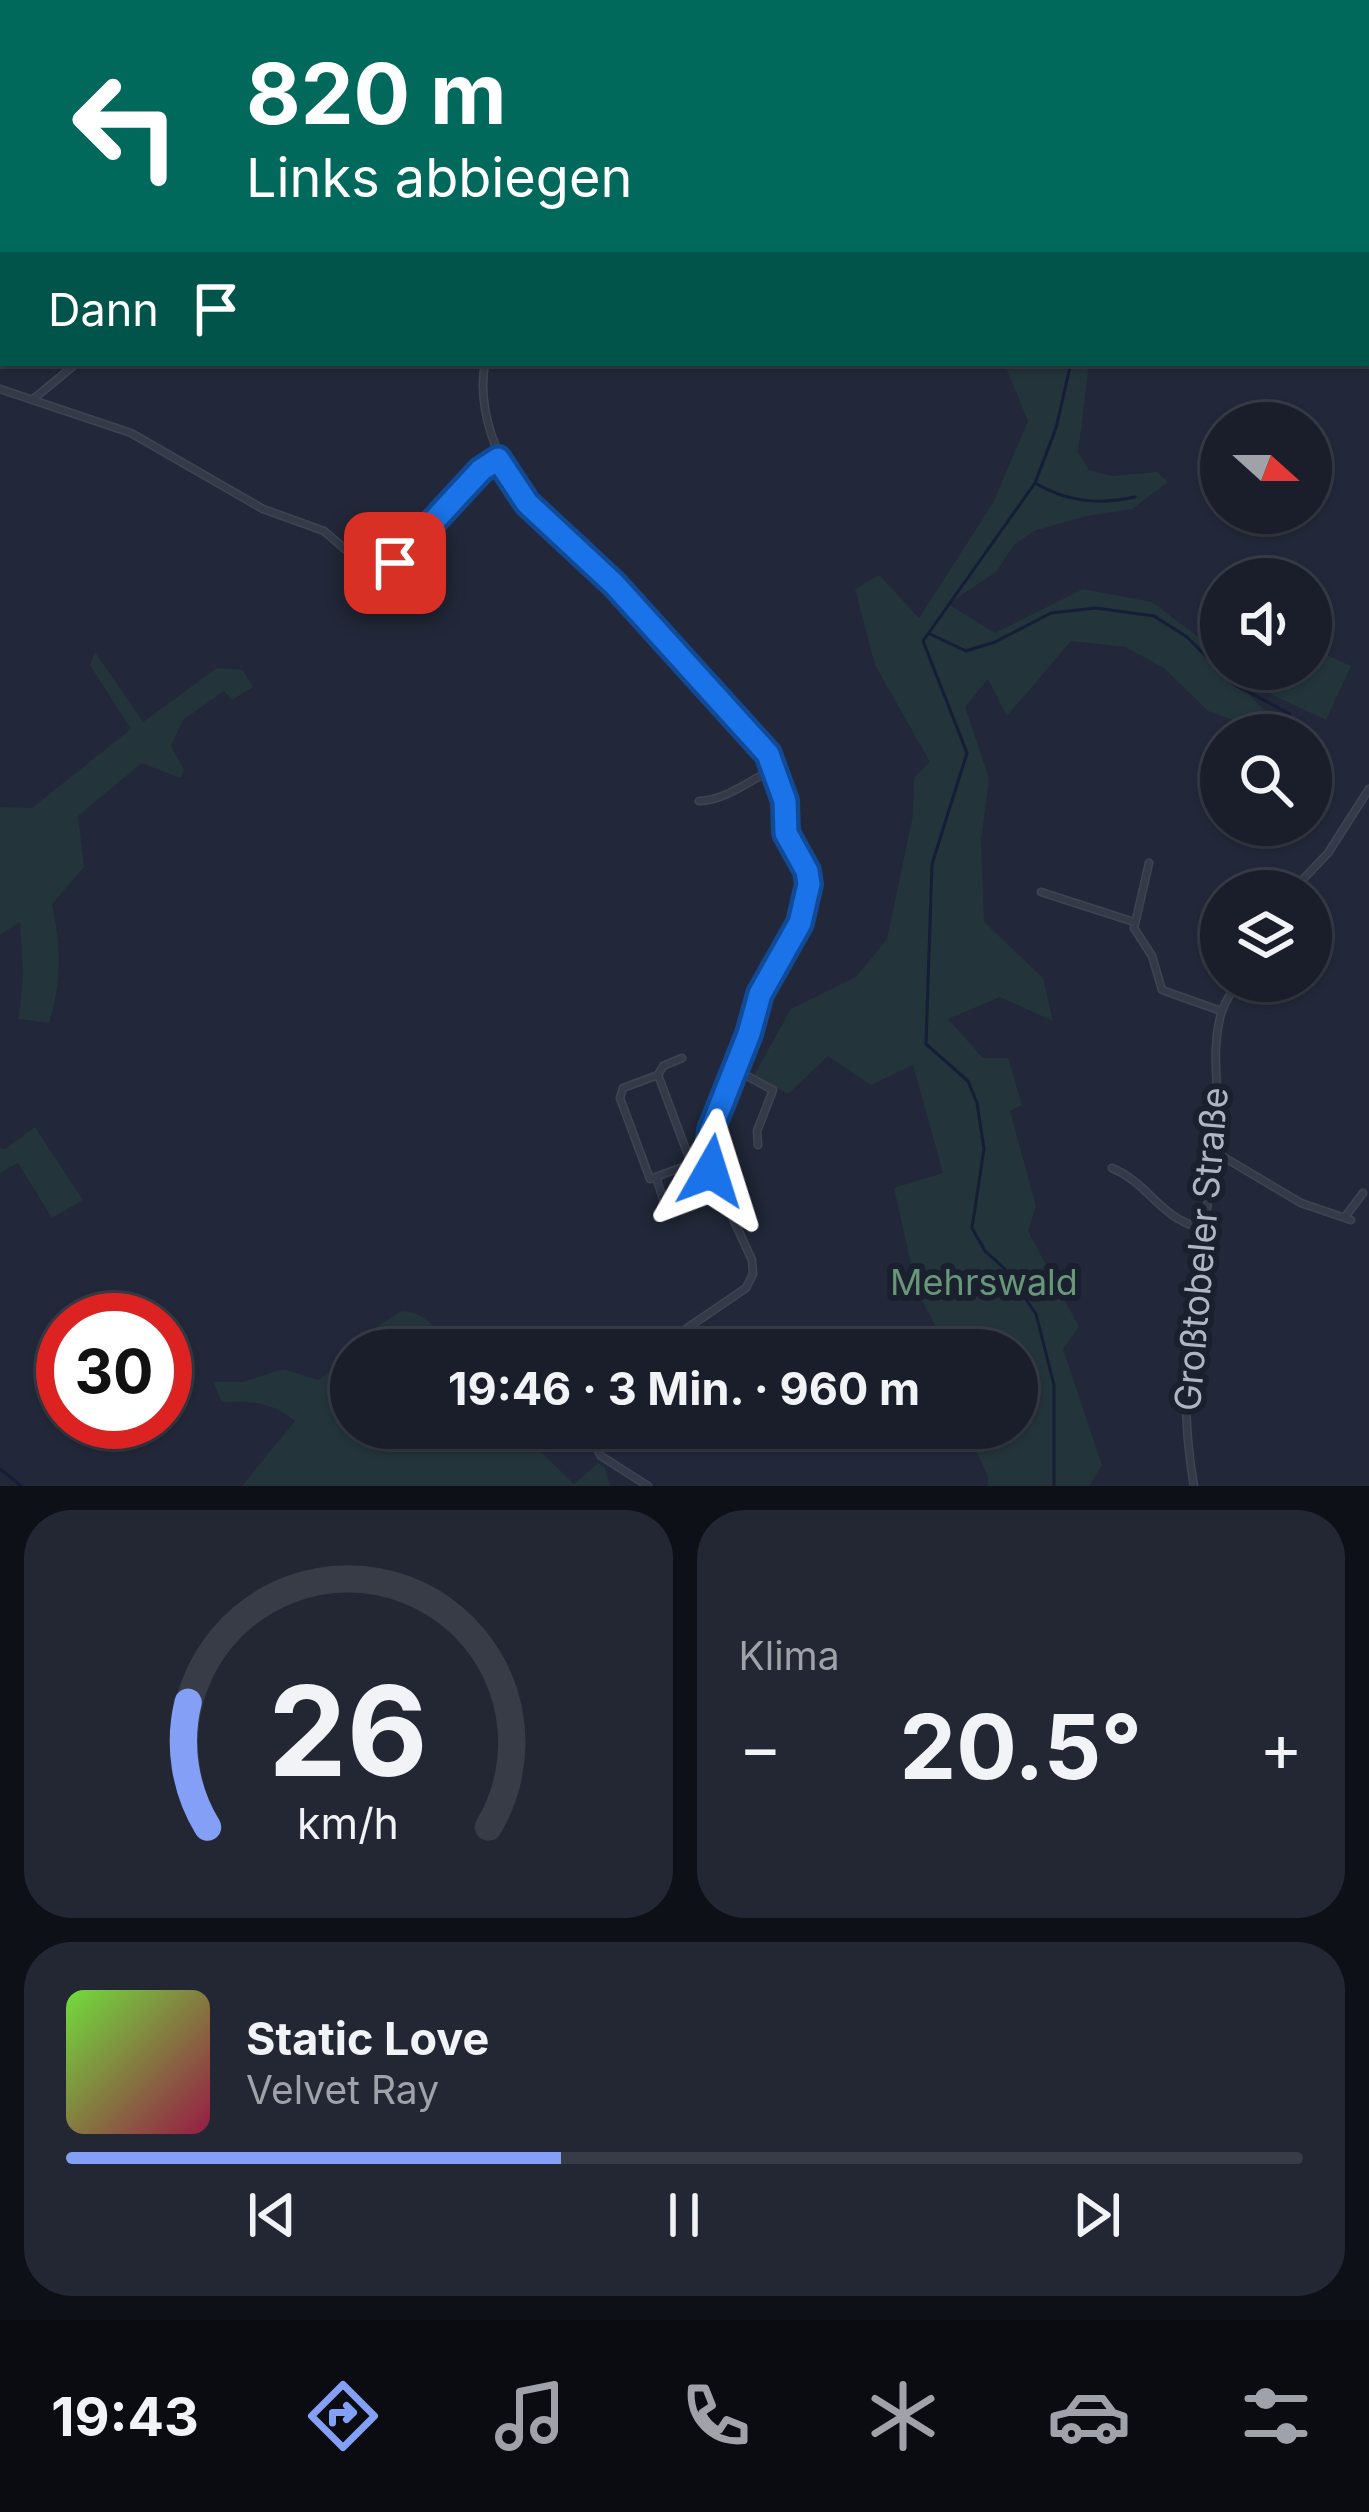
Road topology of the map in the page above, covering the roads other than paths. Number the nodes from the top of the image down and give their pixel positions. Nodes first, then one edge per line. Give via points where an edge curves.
1 (73, 366) edge
2 (485, 366) edge
3 (0, 388) edge
4 (32, 400) junction
5 (498, 459) junction
6 (776, 769) junction
7 (1369, 789) edge
8 (699, 801) dead end
9 (1149, 863) dead end
10 (1312, 870) edge
11 (1041, 892) dead end
12 (1134, 922) junction
13 (1226, 1002) edge
14 (1221, 1011) junction
15 (682, 1058) dead end
16 (736, 1070) junction
17 (658, 1076) junction
18 (758, 1145) dead end
19 (1215, 1152) junction
20 (708, 1158) junction
21 (691, 1163) junction
22 (1112, 1168) dead end
23 (656, 1177) junction
24 (1363, 1193) dead end
25 (664, 1202) dead end
26 (1202, 1228) junction
27 (686, 1329) edge
28 (597, 1449) edge
29 (648, 1486) edge
30 (1194, 1486) edge

1 - 4 street
2 - 5 street
3 - 4 street
4 - 5 street via 131,433 262,509 324,531 381,580
5 - 6 street via 527,503 648,620
6 - 8 street
6 - 16 street via 786,833 809,884
7 - 10 street
9 - 12 street
11 - 12 street
12 - 14 street via 1162,990
13 - 14 street
14 - 19 street, Großtobeler Straße
15 - 17 street
16 - 18 street via 773,1090
16 - 20 street
17 - 21 street
17 - 23 street via 620,1092 650,1179
19 - 24 street via 1287,1196 1348,1218
19 - 26 street, Großtobeler Straße
20 - 21 street
20 - 27 street via 753,1274 746,1288
21 - 23 street
22 - 26 street via 1174,1220
23 - 25 street
26 - 30 street, Großtobeler Straße via 1183,1399
28 - 29 street

